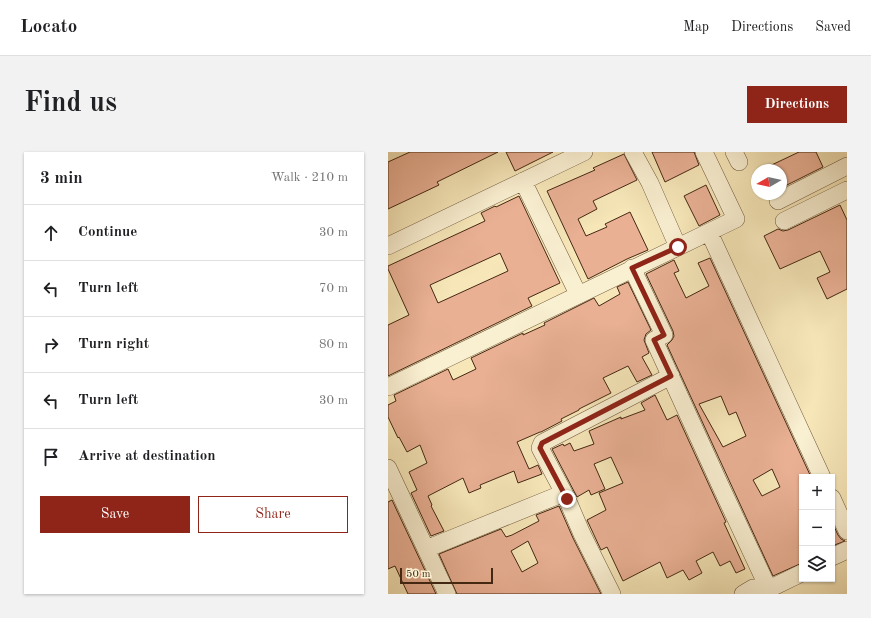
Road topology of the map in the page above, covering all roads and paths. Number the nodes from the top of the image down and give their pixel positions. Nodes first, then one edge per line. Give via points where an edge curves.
1 (584, 152) edge
2 (633, 152) edge
3 (704, 152) edge
4 (847, 166) edge
5 (523, 181) junction
6 (847, 190) edge
7 (778, 201) dead end
8 (784, 221) dead end
9 (709, 232) junction
10 (388, 246) edge
11 (678, 247) junction
12 (632, 268) junction
13 (578, 294) junction
14 (671, 376) junction
15 (388, 387) edge
16 (388, 468) edge
17 (821, 474) edge
18 (564, 493) junction
19 (835, 505) edge
20 (847, 531) edge
21 (426, 549) junction
22 (847, 550) edge
23 (835, 556) edge
24 (799, 575) edge
25 (770, 592) edge
26 (447, 594) edge
27 (612, 594) edge
28 (743, 594) edge

1 - 5 street
2 - 11 street via 650,183
3 - 9 street via 736,219
4 - 7 street
5 - 10 street
5 - 13 street
6 - 8 street
9 - 11 street
9 - 17 street
11 - 12 street
12 - 13 street
12 - 14 street via 664,335 654,340
13 - 15 street
14 - 18 street via 542,443 540,448
14 - 25 street
16 - 21 street
18 - 21 street
18 - 27 street
19 - 20 street
21 - 26 street
22 - 23 street
24 - 25 street
25 - 28 street via 753,588

